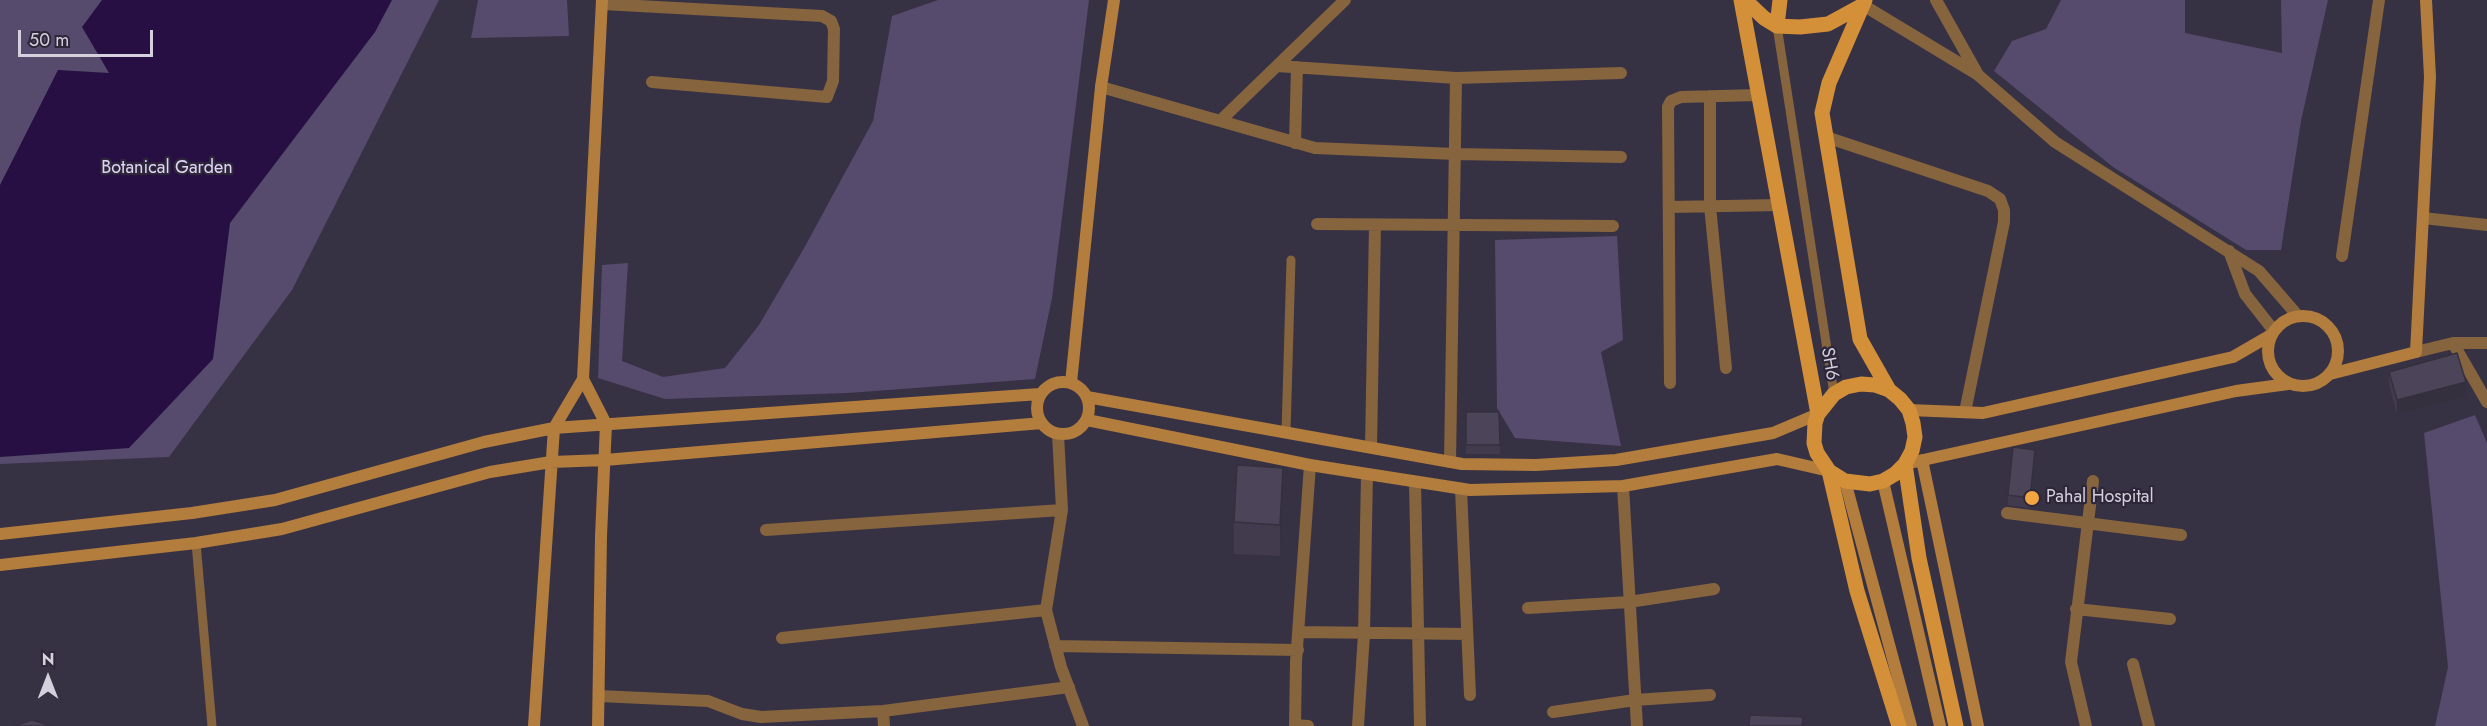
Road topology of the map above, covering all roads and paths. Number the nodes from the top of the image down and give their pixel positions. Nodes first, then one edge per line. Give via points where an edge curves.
1 (1114, 0) edge
2 (1345, 0) edge
3 (1743, 0) edge
4 (1780, 0) edge
5 (1936, 0) edge
6 (2379, 0) edge
7 (2426, 0) edge
8 (602, 2) edge
9 (649, 3) edge
10 (1864, 3) edge
11 (1777, 26) junction
12 (1277, 66) junction
13 (1297, 67) junction
14 (1620, 73) dead end
15 (1977, 74) junction
16 (1456, 78) junction
17 (652, 82) dead end
18 (1101, 87) junction
19 (1759, 95) junction
20 (1710, 96) junction
21 (1220, 121) junction
22 (1826, 137) junction
23 (1295, 143) junction
24 (1455, 154) junction
25 (1621, 157) dead end
26 (1780, 205) junction
27 (1710, 206) junction
28 (1669, 207) junction
29 (2423, 218) junction
30 (1317, 224) dead end
31 (1375, 225) junction
32 (2487, 225) edge
33 (1613, 226) dead end
34 (1454, 227) junction
35 (2229, 251) junction
36 (2342, 256) dead end
37 (1291, 260) dead end
38 (2298, 316) junction
39 (2273, 333) junction
40 (2453, 343) junction
41 (2487, 343) edge
42 (2415, 352) junction
43 (1726, 368) dead end
44 (2330, 374) junction
45 (583, 379) junction
46 (1071, 383) junction
47 (1670, 383) dead end
48 (2288, 384) junction
49 (1889, 390) junction
50 (1040, 394) junction
51 (1834, 394) junction
52 (1087, 397) junction
53 (2487, 402) edge
54 (1909, 410) junction
55 (1965, 412) junction
56 (1818, 414) junction
57 (1087, 420) junction
58 (1042, 423) junction
59 (606, 424) junction
60 (554, 428) junction
61 (1286, 432) junction
62 (1058, 434) junction
63 (1371, 447) junction
64 (605, 460) junction
65 (1922, 460) junction
66 (551, 462) junction
67 (1450, 462) junction
68 (1905, 464) junction
69 (1310, 465) junction
70 (1829, 471) junction
71 (1367, 474) junction
72 (1845, 481) junction
73 (1883, 481) junction
74 (2092, 481) dead end
75 (1415, 482) junction
76 (1623, 486) junction
77 (1461, 489) junction
78 (1062, 510) junction
79 (2007, 513) dead end
80 (2087, 525) junction
81 (766, 530) dead end
82 (0, 534) edge
83 (2181, 535) dead end
84 (196, 543) junction
85 (0, 565) edge
86 (1714, 589) dead end
87 (1629, 602) junction
88 (1528, 608) dead end
89 (2076, 609) junction
90 (1046, 610) junction
91 (2170, 619) dead end
92 (1299, 632) junction
93 (1364, 634) junction
94 (1418, 634) junction
95 (1467, 634) junction
96 (782, 638) dead end
97 (1055, 646) junction
98 (1298, 650) junction
99 (2133, 664) dead end
100 (1069, 687) junction
101 (1470, 695) dead end
102 (1710, 695) dead end
103 (599, 696) junction
104 (1635, 700) junction
105 (883, 711) junction
106 (1553, 712) dead end
107 (806, 720) edge
108 (212, 726) edge
109 (534, 726) edge
110 (598, 726) edge
111 (884, 726) edge
112 (1083, 726) edge
113 (1295, 726) edge
114 (1308, 726) edge
115 (1358, 726) edge
116 (1420, 726) edge
117 (1637, 726) edge
118 (1899, 726) edge
119 (1911, 726) edge
120 (1940, 726) edge
121 (1956, 726) edge
122 (1978, 726) edge
123 (2086, 726) edge
124 (2149, 726) edge

1 - 18 main road
2 - 12 street
3 - 11 main road
3 - 19 main road, SH6
4 - 11 main road
5 - 15 street
6 - 36 street
7 - 29 main road via 2430,77
8 - 9 street
8 - 45 main road
9 - 17 street via 822,16 831,21 834,29 833,81 827,97
10 - 11 main road via 1828,24
10 - 15 street
10 - 22 main road via 1829,83 1822,113
11 - 51 lane
12 - 13 street
12 - 21 street
13 - 16 street
13 - 23 street
14 - 16 street
15 - 35 street via 2055,142
16 - 24 street
18 - 21 street
18 - 46 main road
19 - 20 street
19 - 26 main road, SH6
20 - 27 street
20 - 28 street via 1676,98 1668,107
21 - 23 street
22 - 49 main road via 1860,339
22 - 55 street via 1988,191 2000,199 2004,222
23 - 24 street via 1316,148
24 - 25 street
24 - 34 street
26 - 27 street
26 - 56 main road, SH6
27 - 28 street
27 - 43 street
28 - 47 street
29 - 32 street
29 - 42 main road
30 - 31 street
31 - 34 street
31 - 63 street
33 - 34 street
34 - 67 street
35 - 38 street via 2259,271
35 - 39 street via 2245,294
37 - 61 lane
38 - 39 main road
38 - 44 main road via 2322,322 2331,330 2338,352
39 - 48 main road via 2267,346 2271,368
39 - 55 main road via 2233,357 1983,413
40 - 41 street
40 - 42 street
40 - 53 street
42 - 44 main road
44 - 48 main road via 2310,386
45 - 59 main road
45 - 60 main road
46 - 50 main road via 1053,384
46 - 52 main road
48 - 65 main road via 2236,391
49 - 51 main road via 1861,384
49 - 54 main road
50 - 58 main road via 1037,411
50 - 59 main road
51 - 56 main road
52 - 57 main road
52 - 61 main road
54 - 55 main road
54 - 68 main road via 1915,437
56 - 67 main road via 1773,433 1616,460 1536,465
56 - 70 main road, SH6 via 1815,443
57 - 62 main road via 1075,432
57 - 69 main road
58 - 62 main road
58 - 64 main road
59 - 60 main road
59 - 64 main road
60 - 66 main road
60 - 82 main road via 484,442 275,500
61 - 63 main road
62 - 78 street
63 - 67 main road
64 - 66 main road
64 - 103 main road
65 - 68 main road
65 - 122 main road
66 - 84 main road via 490,472 282,529
66 - 109 main road
68 - 73 main road
68 - 121 main road via 1919,558
69 - 71 main road
69 - 92 street
70 - 72 main road
70 - 76 main road via 1777,459
70 - 118 main road, SH6 via 1857,591
71 - 75 main road
71 - 93 street
72 - 73 main road
72 - 119 main road
73 - 120 main road
74 - 80 street
75 - 77 main road
75 - 94 street
76 - 77 main road
76 - 87 street
77 - 95 street
78 - 81 street
78 - 90 street
79 - 80 street
80 - 83 street
80 - 89 street
84 - 85 main road
84 - 108 lane
86 - 87 street
87 - 88 street
87 - 104 street
89 - 91 street
89 - 123 street via 2071,662
90 - 96 street
90 - 97 street
92 - 93 street
92 - 98 street
93 - 94 street
93 - 115 street
94 - 95 street
94 - 116 street
95 - 101 street
97 - 98 street
97 - 100 street
98 - 113 street
99 - 124 street
100 - 105 street
100 - 112 street
102 - 104 street
103 - 107 street via 708,701 742,714
103 - 110 main road
104 - 106 street
104 - 117 street
105 - 107 street
105 - 111 street
113 - 114 street

